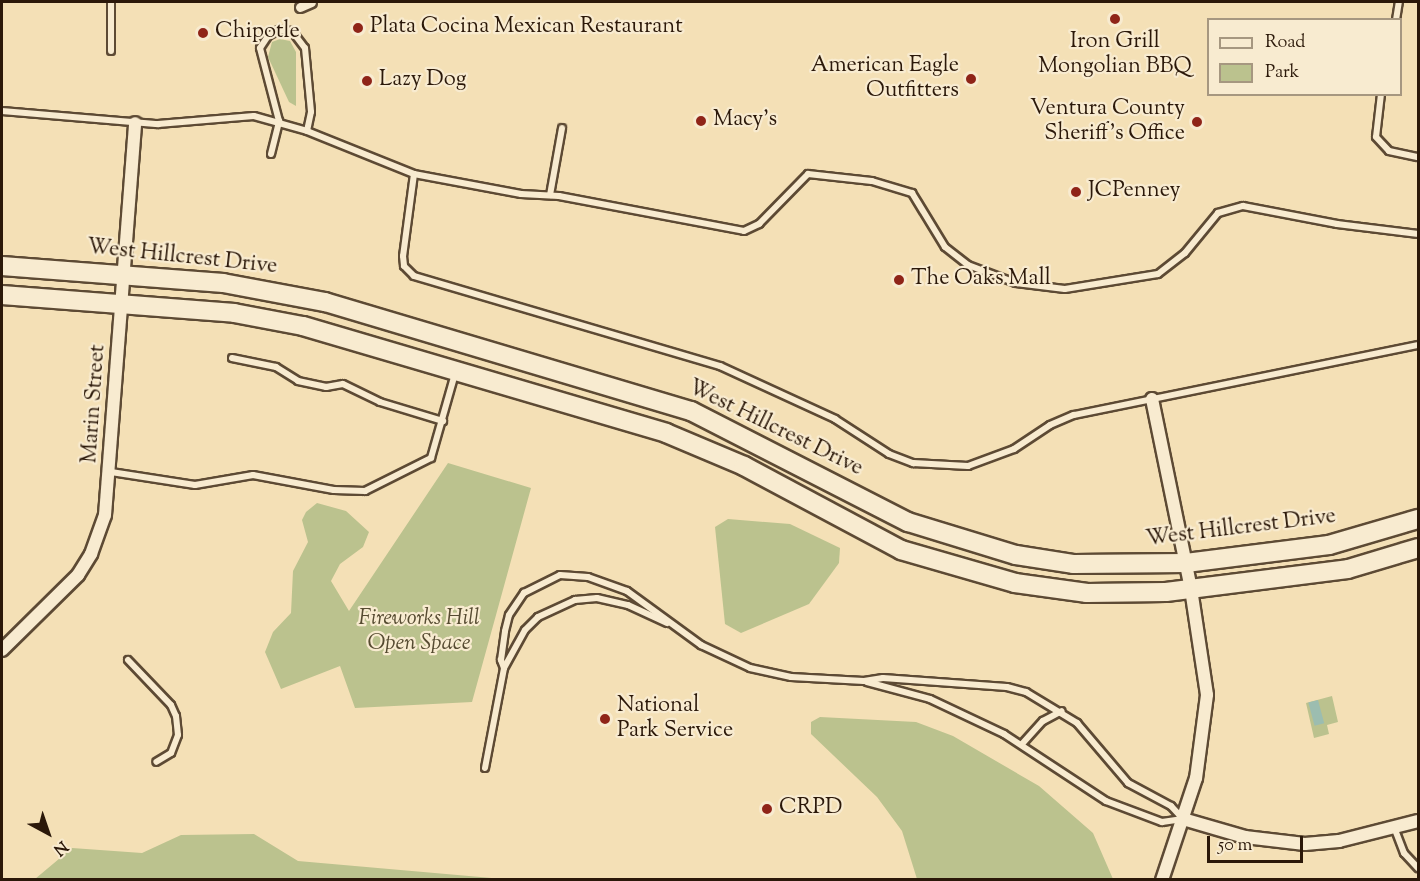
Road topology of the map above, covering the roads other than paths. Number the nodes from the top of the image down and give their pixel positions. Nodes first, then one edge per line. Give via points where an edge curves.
1 (111, 2) edge
2 (311, 2) edge
3 (1399, 2) edge
4 (300, 8) dead end
5 (1396, 18) edge
6 (111, 51) dead end
7 (1381, 96) edge
8 (2, 111) edge
9 (279, 121) junction
10 (135, 123) junction
11 (562, 128) dead end
12 (307, 132) junction
13 (271, 154) dead end
14 (1419, 157) edge
15 (414, 174) junction
16 (550, 195) junction
17 (1419, 234) edge
18 (2, 266) edge
19 (124, 277) junction
20 (2, 295) edge
21 (122, 303) junction
22 (1419, 345) edge
23 (232, 358) dead end
24 (456, 371) junction
25 (1152, 399) junction
26 (443, 421) junction
27 (111, 472) junction
28 (1419, 519) edge
29 (1419, 548) edge
30 (1186, 563) junction
31 (1191, 590) junction
32 (667, 623) junction
33 (2, 650) edge
34 (128, 660) dead end
35 (504, 668) junction
36 (864, 681) junction
37 (1062, 711) junction
38 (1022, 744) junction
39 (156, 762) dead end
40 (485, 768) dead end
41 (1183, 819) junction
42 (1419, 821) edge
43 (1394, 827) junction
44 (1419, 868) edge
45 (1162, 879) edge

1 - 6 lane
2 - 4 street
3 - 5 lane
7 - 14 lane via 1376,137 1389,151
8 - 10 lane
9 - 10 lane via 254,116
9 - 12 lane
9 - 12 lane via 260,48 268,36 279,30 292,31 305,48 311,112
9 - 13 lane
10 - 19 street, Marin Street
11 - 16 lane
12 - 15 lane
15 - 16 lane via 521,194
15 - 25 lane via 403,256 404,266 414,276 720,366 835,419 889,454 914,463 950,467 975,464 1014,449 1062,419
16 - 17 lane via 744,231 759,224 807,174 872,181 912,194 945,247 968,265 1016,283 1065,289 1158,274 1185,253 1210,221 1226,208 1243,206 1337,224
18 - 19 main road, West Hillcrest Drive
19 - 21 street, Marin Street
19 - 30 main road, West Hillcrest Drive via 223,283 288,293 653,398 734,430 908,522 979,546 1074,564
20 - 21 main road
21 - 24 main road via 289,322
21 - 27 street, Marin Street
22 - 25 lane
23 - 26 lane via 276,367 298,381 326,387 344,384 380,402
24 - 26 lane
24 - 31 main road via 705,448 902,550 972,574 1087,593
25 - 30 street
26 - 27 lane via 431,458 365,491 334,490 253,474 195,485
27 - 33 street, Marin Street via 105,515 92,554 61,595
28 - 30 main road, West Hillcrest Drive via 1329,545
29 - 31 main road via 1348,569
30 - 31 street
31 - 41 street via 1207,695 1204,741
32 - 35 lane via 610,599 575,600 538,617 525,630
32 - 35 lane via 658,611 605,582 575,575 546,579 524,592 510,615 501,660
32 - 36 lane via 723,657 750,668 791,676
34 - 39 lane via 171,705 176,716 178,735 171,753
35 - 40 lane
36 - 37 lane via 883,678 1007,687 1039,697
36 - 38 lane via 930,699
37 - 38 lane via 1043,721
37 - 41 lane via 1092,739 1128,783 1171,806
38 - 41 lane via 1106,801 1162,822
41 - 43 street via 1245,837 1305,844 1339,841
41 - 45 street
42 - 43 street
43 - 44 lane via 1404,853

